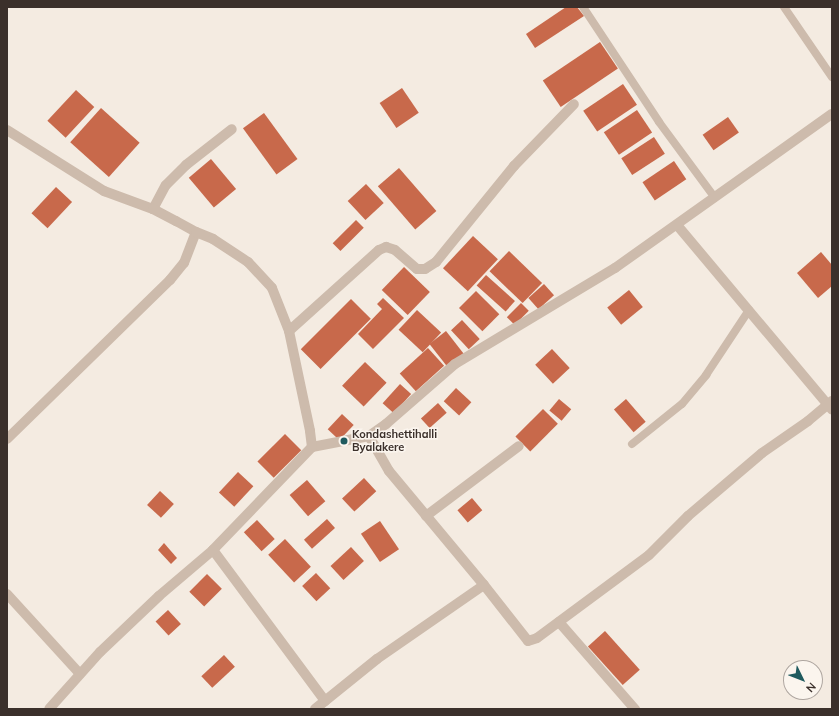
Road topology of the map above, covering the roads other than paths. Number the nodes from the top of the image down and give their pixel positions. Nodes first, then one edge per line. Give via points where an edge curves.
1 (583, 7) edge
2 (784, 7) edge
3 (832, 77) edge
4 (574, 104) dead end
5 (832, 114) edge
6 (232, 128) dead end
7 (7, 130) edge
8 (716, 198) junction
9 (153, 209) junction
10 (677, 224) junction
11 (196, 232) junction
12 (749, 310) junction
13 (289, 331) junction
14 (830, 405) edge
15 (369, 436) junction
16 (7, 439) edge
17 (632, 444) dead end
18 (519, 446) dead end
19 (312, 447) junction
20 (426, 516) junction
21 (213, 550) junction
22 (484, 584) junction
23 (7, 594) edge
24 (559, 622) junction
25 (80, 674) junction
26 (325, 701) junction
27 (50, 709) edge
28 (315, 709) edge
29 (634, 709) edge

1 - 8 lane via 659,122
2 - 3 lane
4 - 13 street via 514,166 436,262 425,269 418,269 394,250 386,247 379,250
5 - 8 street
6 - 9 street via 186,165 166,185
7 - 9 street via 104,191
8 - 10 street
9 - 11 street
10 - 12 street
10 - 15 street via 615,268 455,364
11 - 13 street via 213,239 248,262 272,288
11 - 16 street via 184,263 170,280
12 - 14 street
12 - 17 lane via 706,375 682,404
13 - 19 street
14 - 24 street via 762,453 688,516 649,555
15 - 19 street
15 - 20 street via 389,470
18 - 20 street
19 - 21 street
20 - 22 street
21 - 25 street via 159,596
21 - 26 street
22 - 24 street via 528,641 538,638
22 - 26 street via 377,659
23 - 25 street
24 - 29 street
25 - 27 street
26 - 28 street

